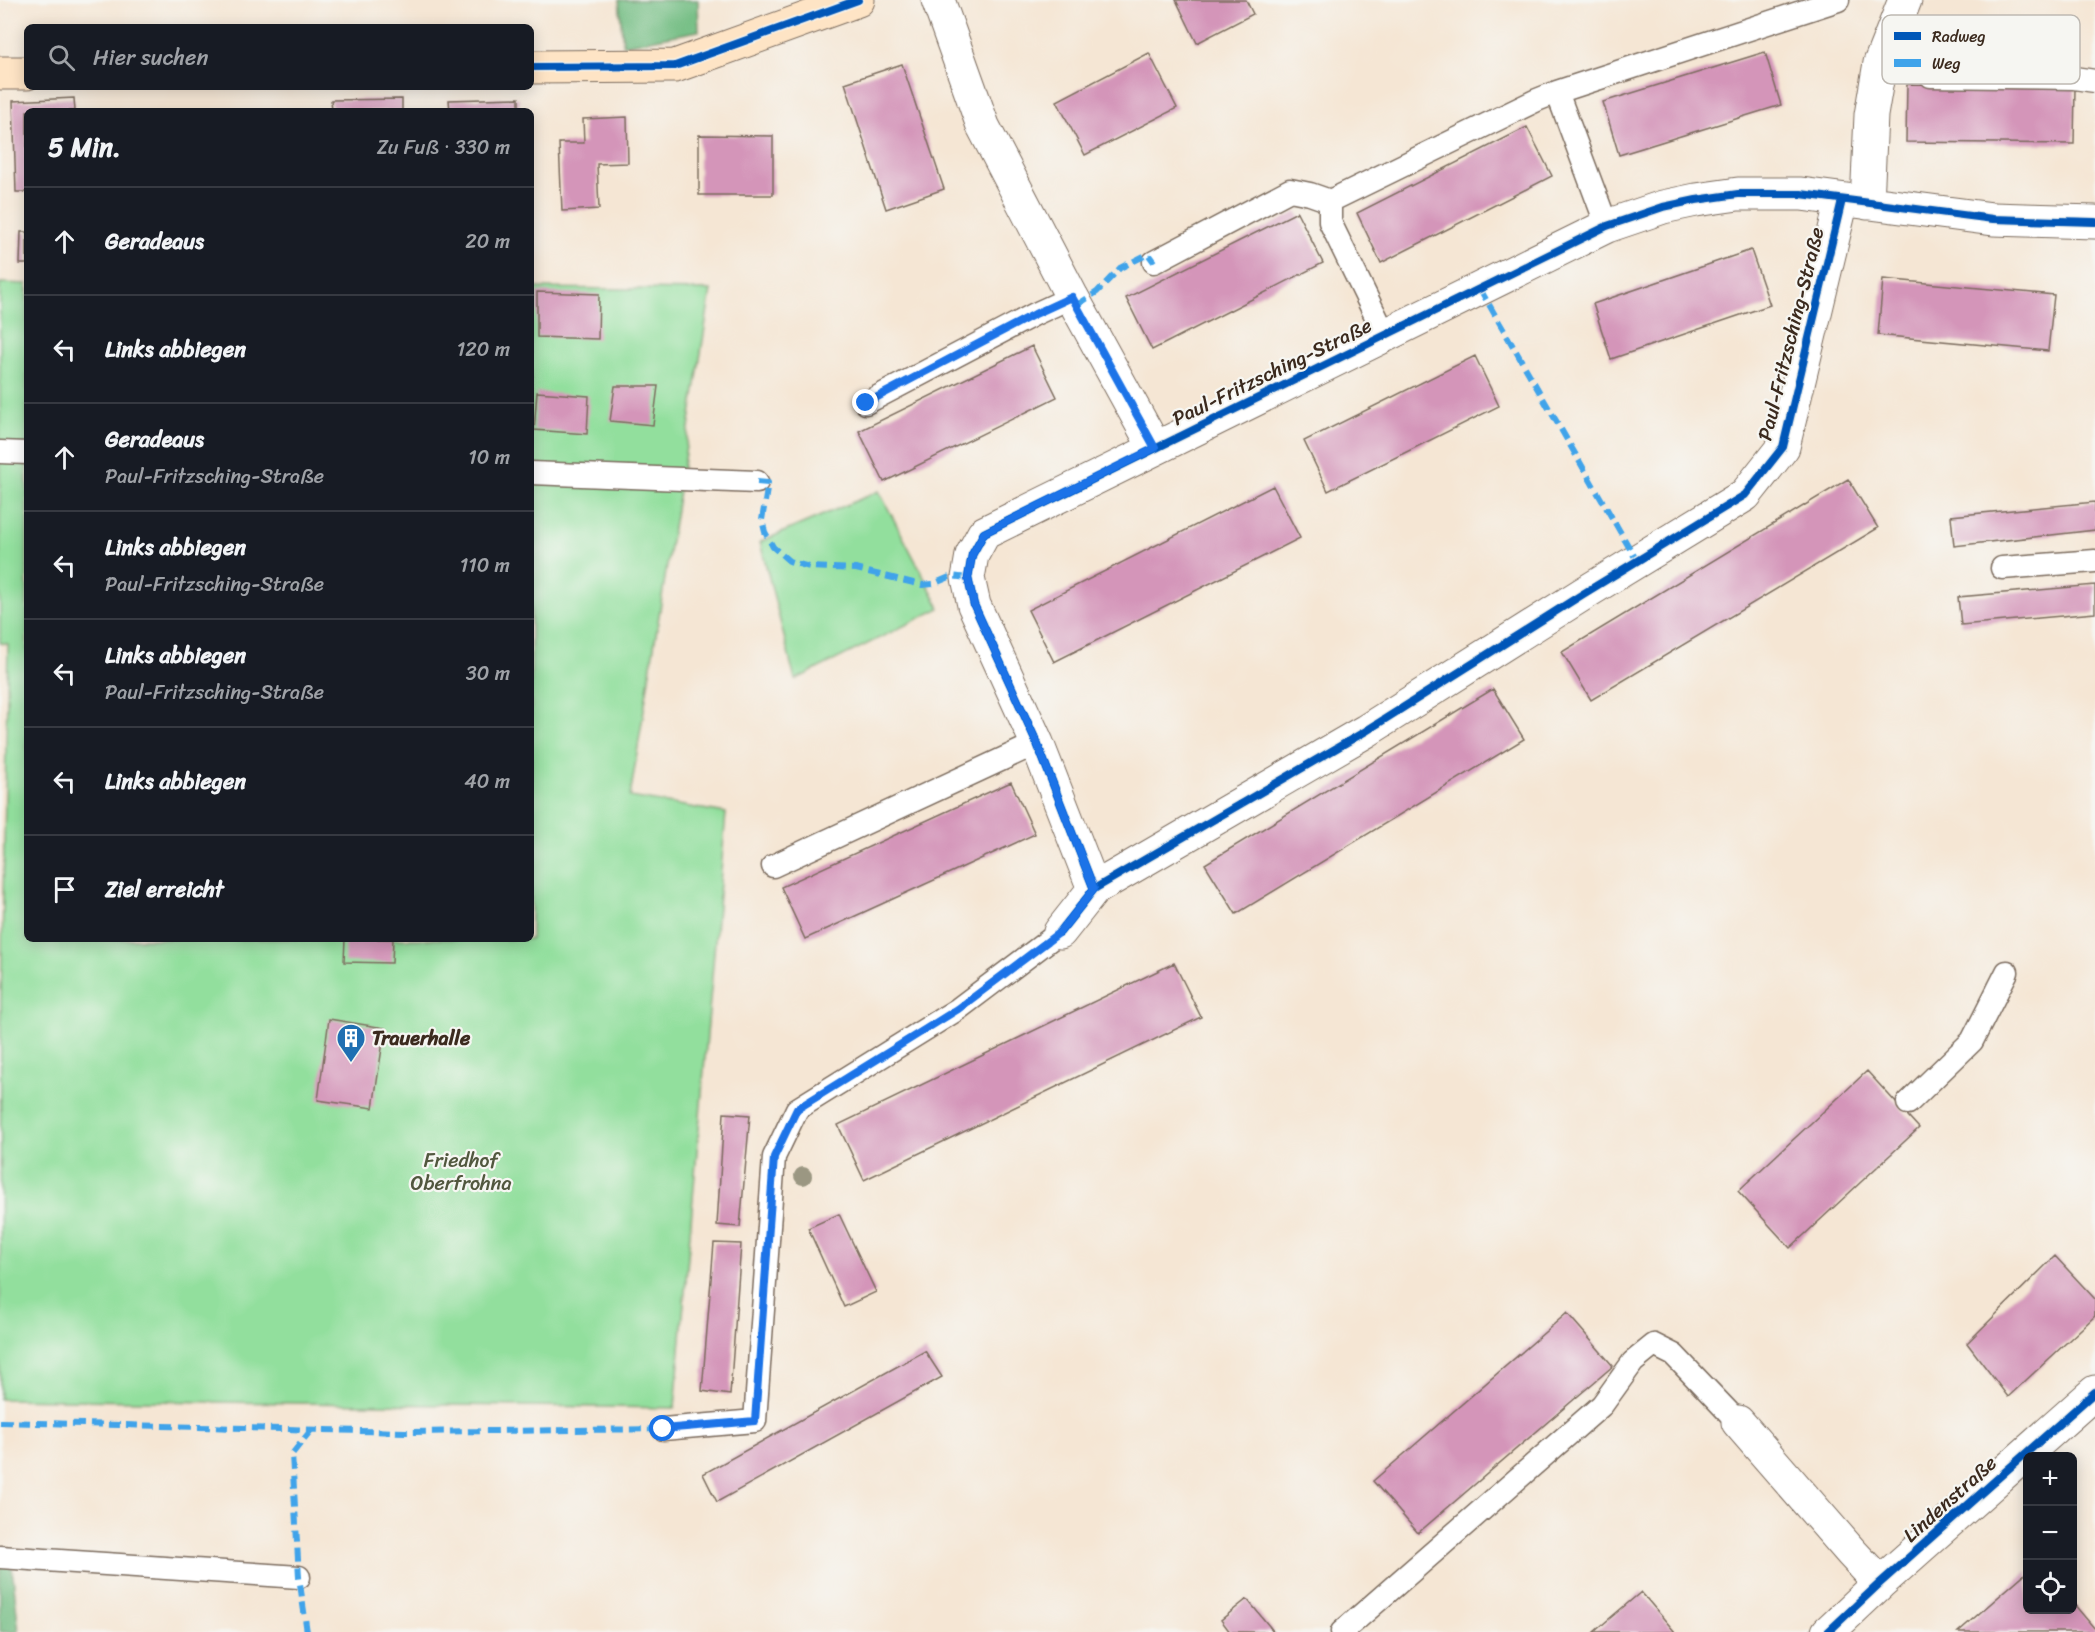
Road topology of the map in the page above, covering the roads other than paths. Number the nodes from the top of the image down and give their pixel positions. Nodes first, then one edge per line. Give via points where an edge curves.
1 (858, 0) edge
2 (938, 0) edge
3 (1838, 0) edge
4 (1905, 0) edge
5 (1899, 15) edge
6 (1882, 58) edge
7 (534, 67) edge
8 (0, 73) edge
9 (24, 73) edge
10 (2080, 79) edge
11 (2095, 81) edge
12 (1557, 92) junction
13 (1330, 201) junction
14 (1854, 202) junction
15 (2095, 222) edge
16 (1607, 226) junction
17 (1154, 262) dead end
18 (1072, 297) junction
19 (1385, 335) junction
20 (866, 403) dead end
21 (1155, 448) junction
22 (0, 452) edge
23 (24, 453) edge
24 (534, 473) edge
25 (757, 482) dead end
26 (2095, 561) edge
27 (2002, 568) dead end
28 (1037, 743) junction
29 (773, 866) dead end
30 (1094, 889) junction
31 (1060, 932) joint
32 (2007, 972) dead end
33 (1908, 1103) dead end
34 (2095, 1392) edge
35 (1738, 1422) joint
36 (663, 1429) dead end
37 (0, 1557) edge
38 (299, 1577) dead end
39 (1880, 1583) junction
40 (1342, 1632) edge
41 (1828, 1632) edge

1 - 7 street via 675,66
2 - 18 street, Paul-Fritzsching-Straße via 983,126
3 - 12 lane
4 - 5 street, Paul-Fritzsching-Straße
6 - 14 street, Paul-Fritzsching-Straße
8 - 9 street
10 - 11 lane
12 - 13 lane
12 - 16 lane
13 - 17 lane via 1290,190
13 - 19 lane via 1330,222
14 - 15 street, Paul-Fritzsching-Straße via 1993,219
14 - 16 street, Paul-Fritzsching-Straße via 1801,194 1738,194 1663,207
14 - 30 street, Paul-Fritzsching-Straße via 1783,447 1745,495 1366,731
16 - 19 street, Paul-Fritzsching-Straße
18 - 20 lane
18 - 21 street, Paul-Fritzsching-Straße
19 - 21 street, Paul-Fritzsching-Straße
21 - 28 street, Paul-Fritzsching-Straße via 984,533 972,555 968,578 974,605
22 - 23 lane
24 - 25 lane
26 - 27 lane
28 - 29 lane
28 - 30 street, Paul-Fritzsching-Straße
30 - 31 street, Paul-Fritzsching-Straße
31 - 36 lane via 958,1009 797,1109 774,1157 755,1421
32 - 33 lane via 1972,1041
34 - 39 street, Lindenstraße
35 - 39 street
35 - 40 lane via 1674,1355 1654,1345 1633,1362 1602,1405
37 - 38 lane
39 - 41 street, Lindenstraße

